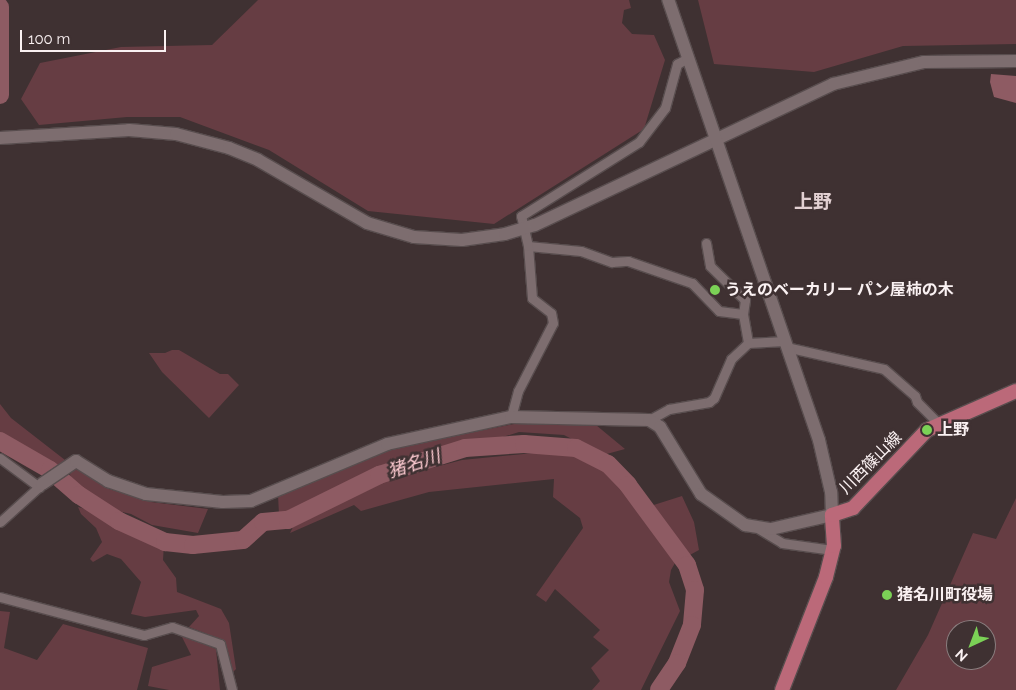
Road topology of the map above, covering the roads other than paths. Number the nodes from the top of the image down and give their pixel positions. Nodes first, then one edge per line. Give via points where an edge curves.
1 (668, 0) edge
2 (688, 58) junction
3 (1016, 61) edge
4 (0, 138) edge
5 (715, 139) junction
6 (522, 230) junction
7 (706, 243) dead end
8 (528, 246) junction
9 (743, 314) junction
10 (748, 343) junction
11 (785, 344) junction
12 (1016, 392) edge
13 (511, 417) junction
14 (649, 420) junction
15 (939, 424) junction
16 (0, 458) edge
17 (40, 485) junction
18 (832, 515) junction
19 (0, 522) edge
20 (759, 529) junction
21 (833, 550) junction
22 (0, 597) edge
23 (232, 690) edge
24 (782, 690) edge

1 - 2 street
2 - 5 street
2 - 6 street via 677,64 665,108 639,142 521,216
3 - 5 street via 965,59 877,71 833,84
4 - 6 street via 129,130 176,134 229,148 258,160 340,210 394,232 423,238 462,240
5 - 6 street
5 - 11 street
6 - 8 street
7 - 9 street via 710,266 745,300
8 - 9 street via 582,252 612,262 628,260 692,283 719,311
8 - 13 street via 532,298 551,313 553,323 518,391
9 - 10 street
10 - 11 street
10 - 14 street via 731,359 714,398 709,402 669,409
11 - 15 street via 884,370 915,396
11 - 18 street via 819,440 831,492
12 - 15 main road, 川西篠山線
13 - 14 street
13 - 17 street via 387,444 251,501 223,502 146,494 108,481 76,461
14 - 20 street via 660,427 700,494 745,525
15 - 18 main road, 川西篠山線 via 927,430 853,508
16 - 17 street
17 - 19 street
18 - 20 street
18 - 21 main road
20 - 21 street via 782,543
21 - 24 main road via 814,612
22 - 23 street via 144,635 172,627 220,644

